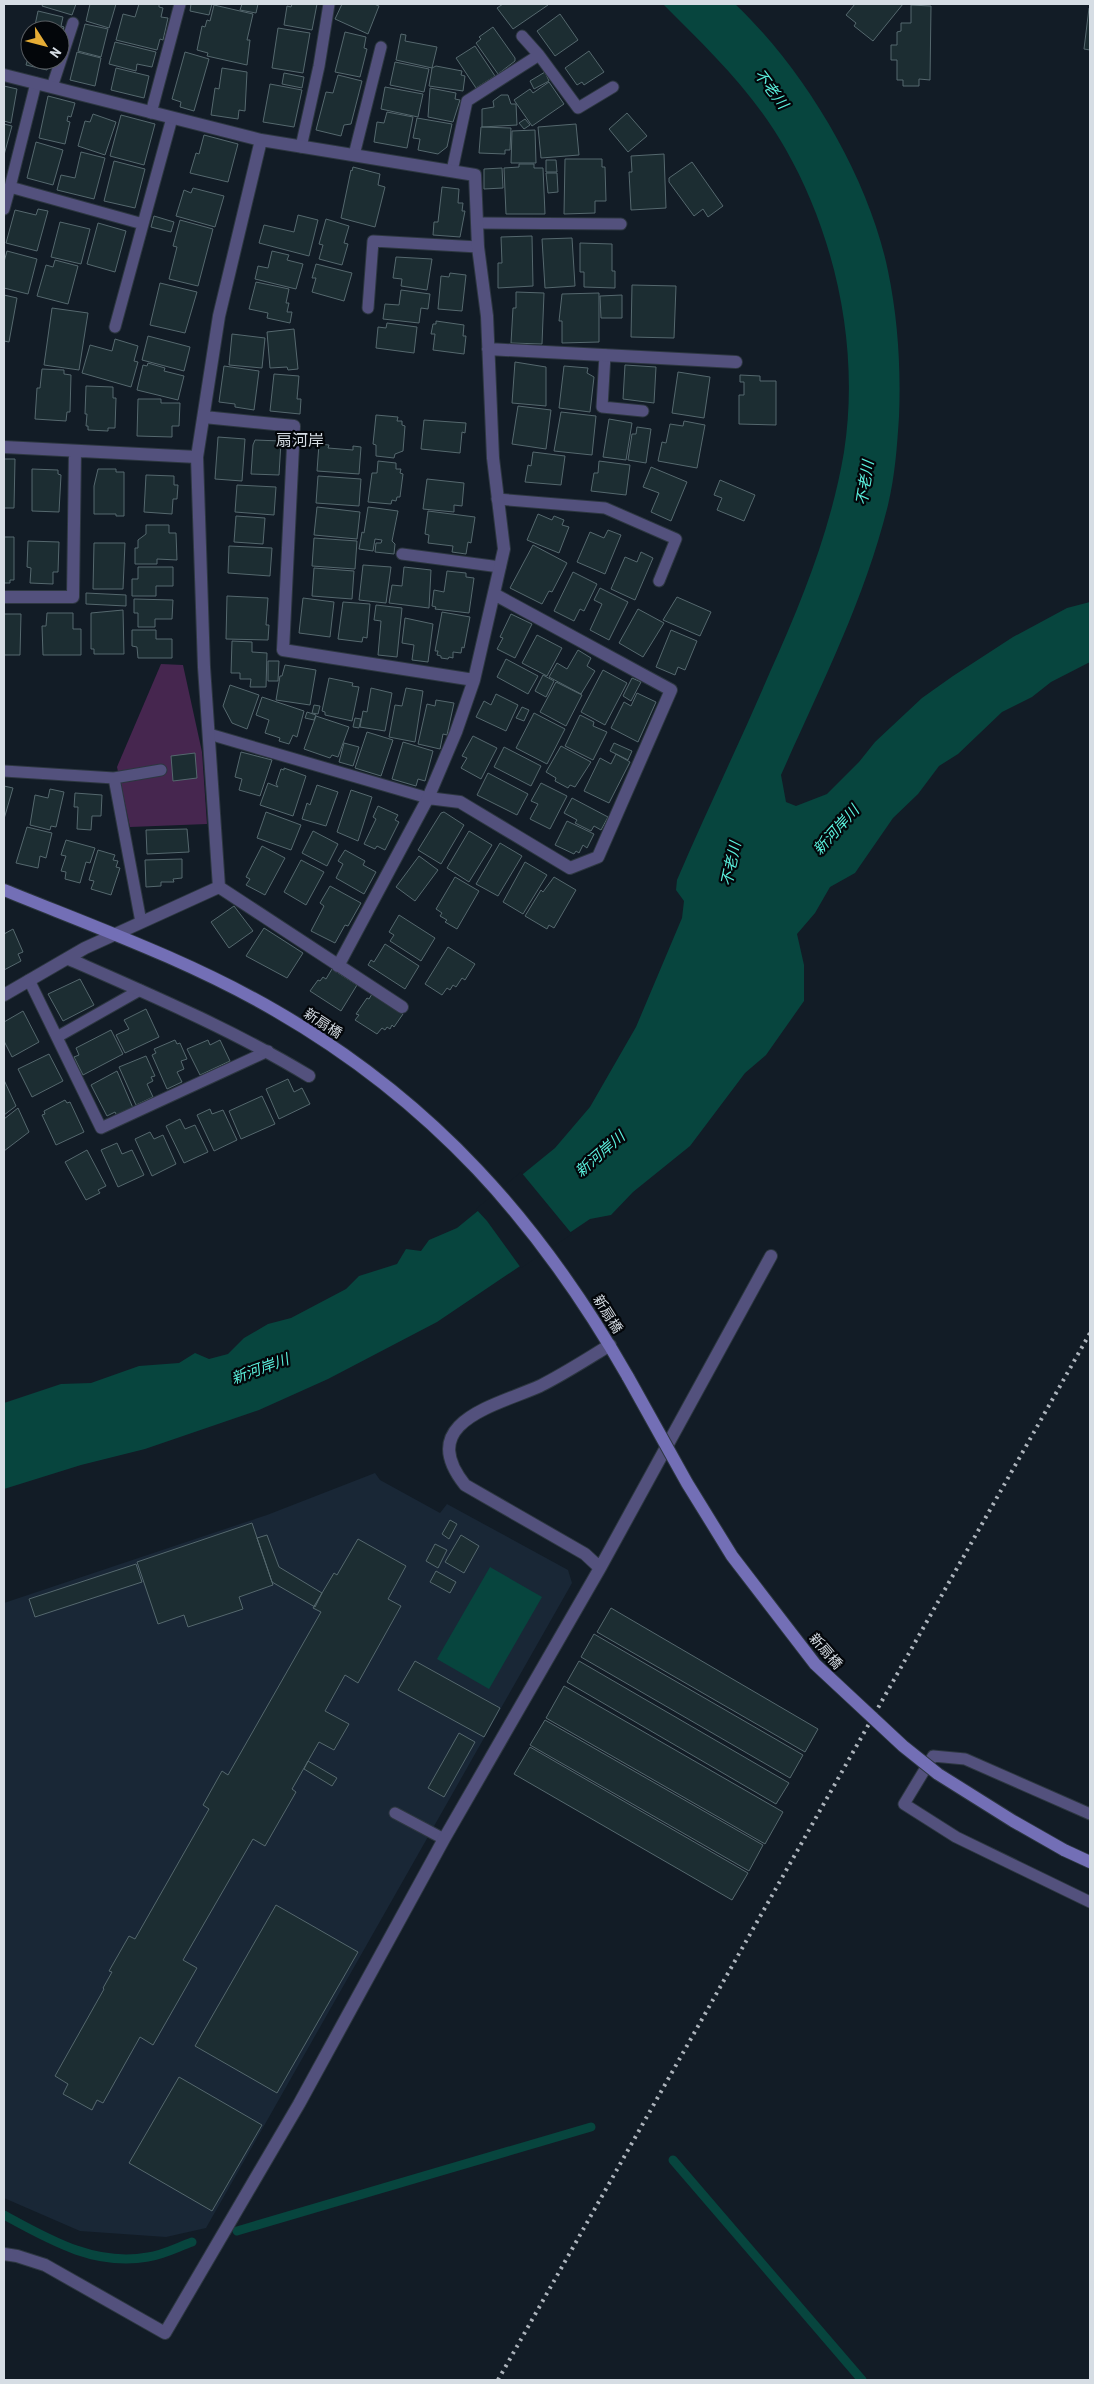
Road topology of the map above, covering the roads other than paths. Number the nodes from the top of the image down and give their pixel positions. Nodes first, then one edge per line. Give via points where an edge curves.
1 (180, 4) edge
2 (329, 4) edge
3 (73, 23) dead end
4 (522, 36) dead end
5 (381, 47) dead end
6 (539, 54) junction
7 (4, 75) edge
8 (36, 84) junction
9 (52, 87) junction
10 (613, 87) dead end
11 (151, 113) junction
12 (172, 118) junction
13 (261, 140) junction
14 (302, 147) junction
15 (354, 155) junction
16 (9, 170) edge
17 (452, 171) junction
18 (10, 187) junction
19 (4, 209) edge
20 (478, 223) junction
21 (143, 224) junction
22 (621, 224) dead end
23 (478, 246) junction
24 (368, 308) dead end
25 (115, 327) dead end
26 (488, 349) junction
27 (605, 355) junction
28 (736, 362) dead end
29 (643, 411) dead end
30 (204, 418) junction
31 (4, 447) edge
32 (75, 451) junction
33 (196, 457) junction
34 (498, 499) junction
35 (402, 554) dead end
36 (500, 567) junction
37 (659, 581) dead end
38 (494, 594) junction
39 (4, 597) edge
40 (474, 680) junction
41 (209, 734) junction
42 (160, 770) dead end
43 (4, 771) edge
44 (114, 778) junction
45 (428, 798) junction
46 (219, 887) junction
47 (4, 890) edge
48 (141, 922) junction
49 (116, 936) junction
50 (69, 959) junction
51 (338, 966) junction
52 (29, 980) junction
53 (140, 990) junction
54 (4, 995) edge
55 (402, 1007) dead end
56 (57, 1037) junction
57 (268, 1051) junction
58 (309, 1076) dead end
59 (771, 1256) dead end
60 (610, 1346) junction
61 (600, 1568) junction
62 (395, 1813) dead end
63 (1090, 1814) edge
64 (444, 1839) junction
65 (1090, 1862) edge
66 (1090, 1902) edge
67 (4, 2254) edge

1 - 11 lane
2 - 14 lane
3 - 9 lane
4 - 6 lane
5 - 15 lane
6 - 10 lane via 578,108
6 - 17 lane via 468,101
7 - 8 street
8 - 9 street
8 - 16 lane
9 - 11 street
11 - 12 street
12 - 13 street
12 - 21 lane
13 - 14 street
13 - 30 street via 219,316
14 - 15 street
15 - 17 street
16 - 18 lane
17 - 20 street via 475,175
18 - 19 lane
18 - 21 lane
20 - 22 lane
20 - 23 street
21 - 25 lane
23 - 24 lane via 373,241
23 - 26 street
26 - 27 street
26 - 34 street
27 - 28 street
27 - 29 lane via 602,407
30 - 33 street
30 - 40 street via 294,426 283,650
31 - 32 street
32 - 33 street
32 - 39 street via 73,597
33 - 41 street
34 - 36 street via 504,549
34 - 37 lane via 605,508 676,539
35 - 36 lane
36 - 38 street
38 - 40 street
38 - 45 street via 671,690 598,857 570,868 460,802
40 - 45 street
41 - 45 lane
41 - 46 street
42 - 44 lane
43 - 44 lane
44 - 48 lane
45 - 51 street
46 - 48 street
46 - 51 street
47 - 49 street, 新扇橋
48 - 49 street
49 - 50 street via 85,948
49 - 60 street, 新扇橋 via 222,982 276,1011 348,1056 413,1105 508,1202 585,1305
50 - 52 street
50 - 53 street
51 - 55 street
52 - 54 street
52 - 56 lane
53 - 56 lane
53 - 57 street
56 - 57 lane via 101,1128
57 - 58 street
59 - 61 street
60 - 61 street via 542,1384 462,1421 451,1437 449,1458 453,1470 466,1485 584,1554
60 - 65 street, 新扇橋, bridge via 732,1556 815,1664 938,1774 1013,1821
61 - 64 street
62 - 64 lane
63 - 66 lane via 965,1758 933,1756 904,1804 956,1837
64 - 67 street via 299,2104 165,2333 45,2265

